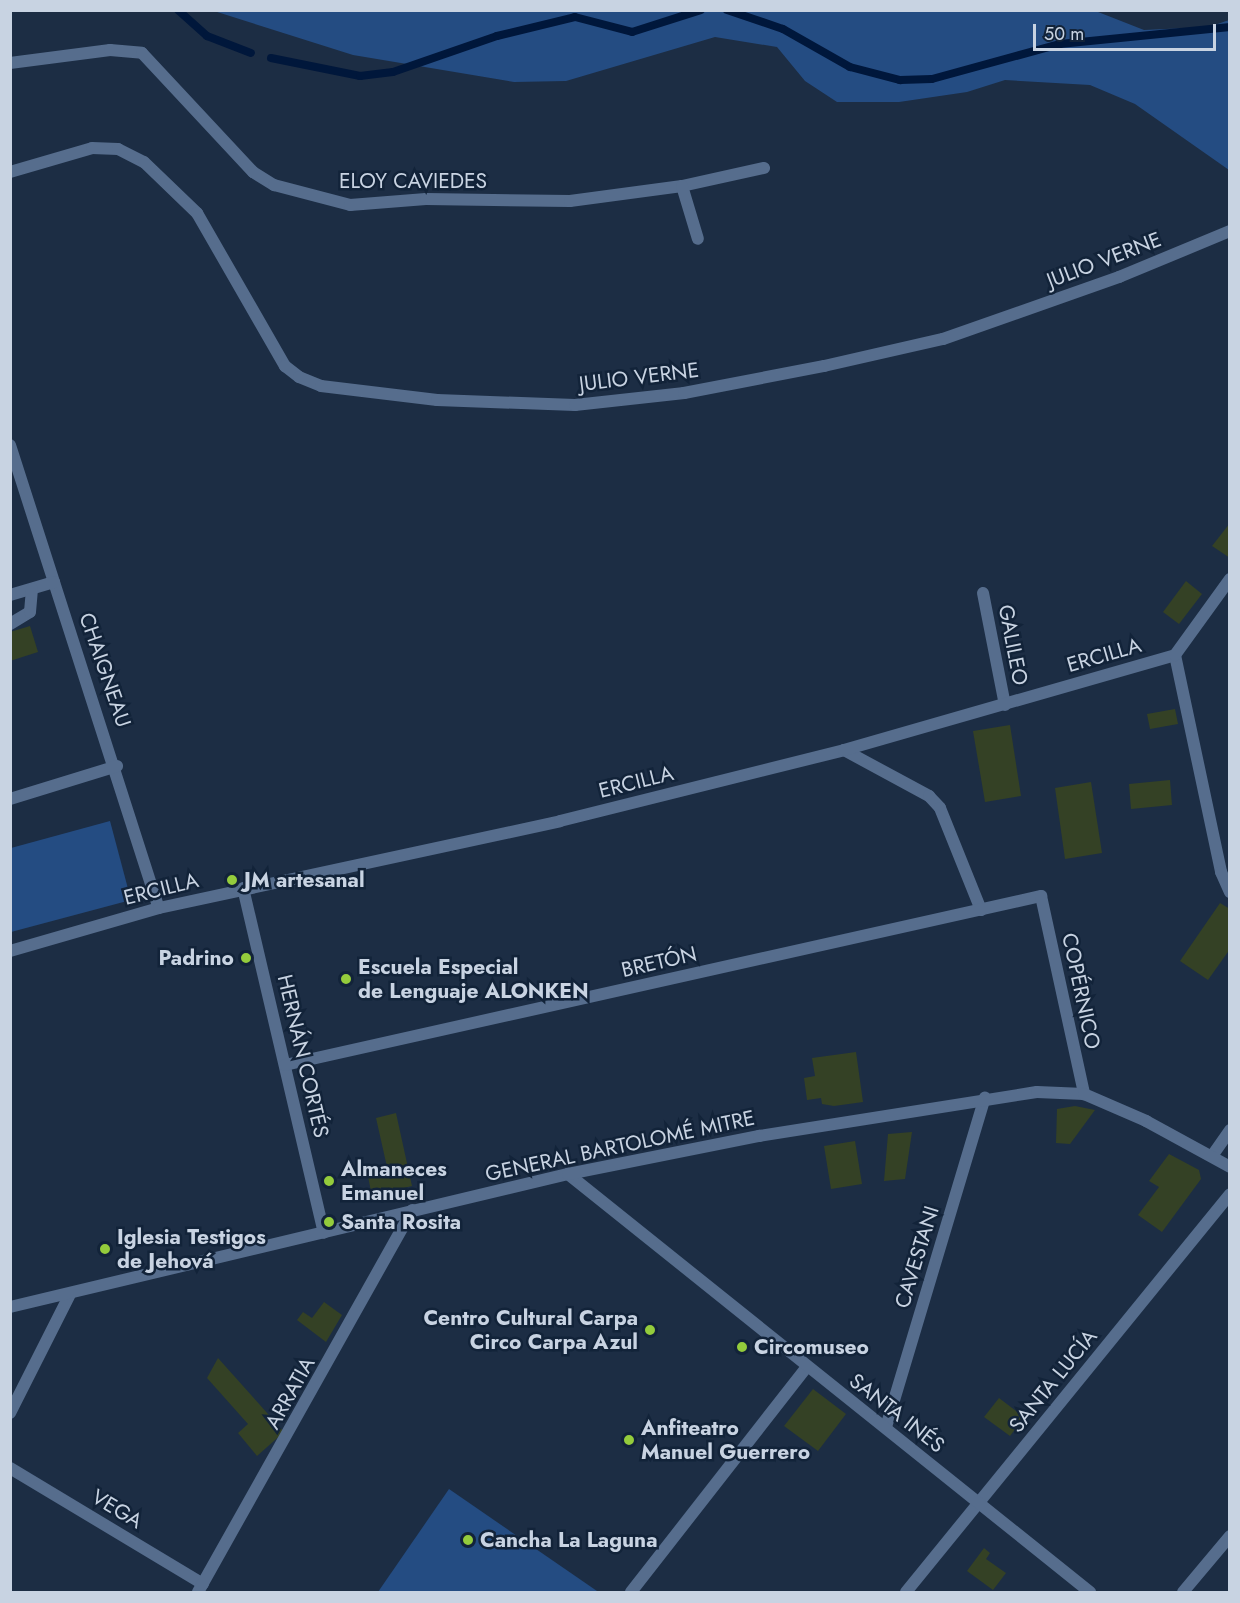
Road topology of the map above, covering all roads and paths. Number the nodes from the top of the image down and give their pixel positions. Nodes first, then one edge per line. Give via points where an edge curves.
1 (10, 63) edge
2 (764, 168) dead end
3 (10, 172) edge
4 (682, 186) junction
5 (1230, 231) edge
6 (698, 239) dead end
7 (10, 445) edge
8 (1230, 579) edge
9 (54, 582) junction
10 (32, 589) junction
11 (983, 593) dead end
12 (10, 595) edge
13 (10, 624) edge
14 (1175, 655) junction
15 (1005, 705) junction
16 (844, 750) junction
17 (117, 766) junction
18 (10, 799) edge
19 (243, 888) junction
20 (1230, 892) edge
21 (1041, 896) joint
22 (159, 908) junction
23 (981, 910) junction
24 (10, 951) edge
25 (285, 1065) junction
26 (1084, 1094) junction
27 (985, 1098) junction
28 (1230, 1131) edge
29 (1212, 1156) junction
30 (1230, 1167) edge
31 (568, 1174) junction
32 (1230, 1194) edge
33 (412, 1210) junction
34 (324, 1233) junction
35 (70, 1294) junction
36 (10, 1307) edge
37 (807, 1366) junction
38 (10, 1413) edge
39 (886, 1427) junction
40 (10, 1468) edge
41 (979, 1503) junction
42 (1230, 1536) edge
43 (200, 1588) edge
44 (631, 1593) edge
45 (906, 1593) edge
46 (1090, 1593) edge
47 (1183, 1593) edge

1 - 4 street, ELOY CAVIEDES via 110,50 142,53 253,172 318,200 360,206 426,199 570,201
2 - 4 street, ELOY CAVIEDES
3 - 5 street, JULIO VERNE via 92,148 118,149 144,162 197,213 285,366 321,386 437,400 575,405 684,393 824,366 943,339 1119,278
4 - 6 street
7 - 9 street, CHAIGNEAU
8 - 14 street, ERCILLA
9 - 10 street
9 - 17 street, CHAIGNEAU
10 - 12 street
10 - 13 street via 30,612
11 - 15 street, GALILEO
14 - 15 street, ERCILLA
14 - 20 street via 1221,872
15 - 16 street, ERCILLA
16 - 19 street, ERCILLA via 560,821
16 - 23 street via 929,796 940,808
17 - 18 street
17 - 22 street, CHAIGNEAU
19 - 22 street, ERCILLA
19 - 25 street, HERNÁN CORTÉS
21 - 23 street, BRETÓN
21 - 26 street, COPÉRNICO
22 - 24 street, ERCILLA
23 - 25 street, BRETÓN
25 - 34 street, HERNÁN CORTÉS
26 - 27 street, GENERAL BARTOLOMÉ MITRE via 1037,1092
26 - 29 street, GENERAL BARTOLOMÉ MITRE
27 - 31 street, GENERAL BARTOLOMÉ MITRE
27 - 39 street, CAVESTANI
28 - 29 street
29 - 30 street, GENERAL BARTOLOMÉ MITRE
31 - 33 street, GENERAL BARTOLOMÉ MITRE
31 - 37 street, SANTA INÉS
32 - 41 street, SANTA LUCÍA
33 - 34 street, GENERAL BARTOLOMÉ MITRE
33 - 43 street, ARRATIA
34 - 35 street, GENERAL BARTOLOMÉ MITRE
35 - 36 street, GENERAL BARTOLOMÉ MITRE
35 - 38 street
37 - 39 street, SANTA INÉS
37 - 44 street
39 - 41 street, SANTA INÉS
40 - 43 street, VEGA
41 - 45 street, SANTA LUCÍA
41 - 46 street, SANTA INÉS
42 - 47 street

